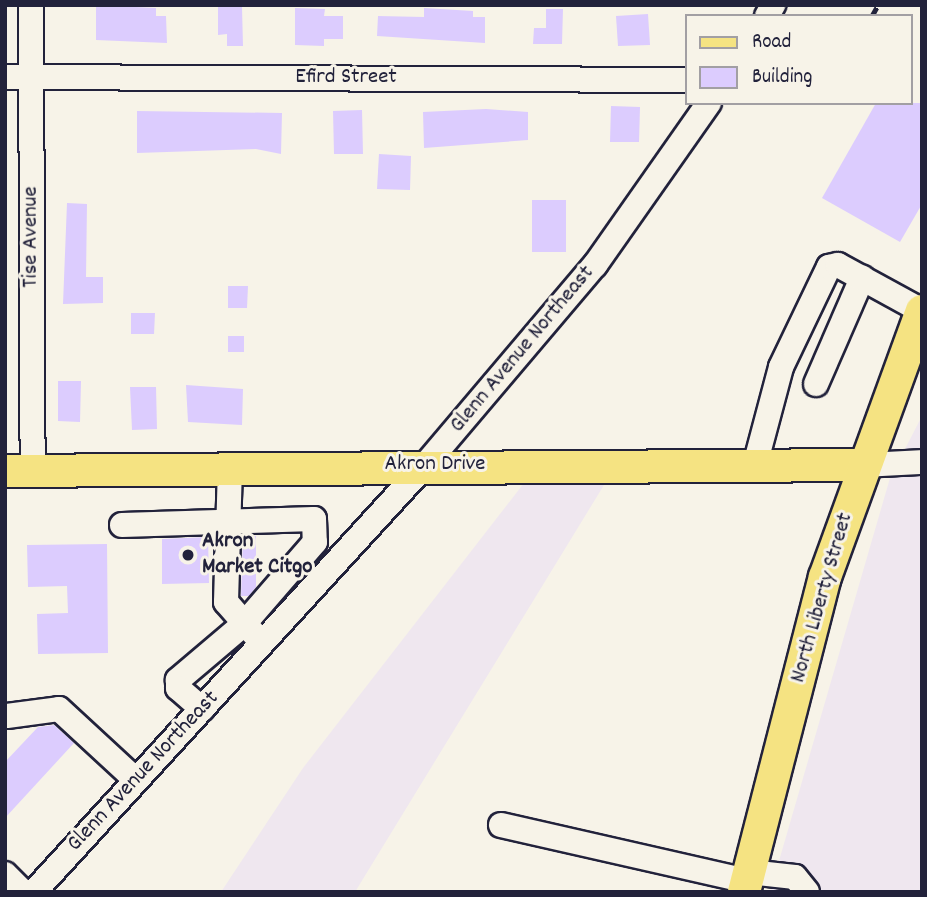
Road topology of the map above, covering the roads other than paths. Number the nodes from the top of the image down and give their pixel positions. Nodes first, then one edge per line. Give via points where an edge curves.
1 (31, 5) edge
2 (5, 77) edge
3 (32, 77) junction
4 (685, 79) edge
5 (708, 105) edge
6 (862, 278) junction
7 (922, 311) edge
8 (816, 384) dead end
9 (922, 463) edge
10 (426, 464) junction
11 (755, 465) junction
12 (864, 465) junction
13 (230, 467) junction
14 (19, 470) edge
15 (229, 521) junction
16 (122, 524) dead end
17 (244, 624) junction
18 (263, 642) junction
19 (202, 709) junction
20 (7, 716) dead end
21 (136, 780) junction
22 (501, 825) dead end
23 (5, 874) edge
24 (747, 882) edge
25 (23, 892) edge
26 (34, 892) edge
27 (807, 892) edge

1 - 3 street, Tise Avenue
2 - 3 street, Efird Street
3 - 4 street, Efird Street
3 - 14 street, Tise Avenue
5 - 10 street, Glenn Avenue Northeast via 595,265
6 - 7 street
6 - 8 street
6 - 11 street via 838,265 829,268 781,367
7 - 12 main road, North Liberty Street
9 - 12 street
10 - 11 main road, Akron Drive
10 - 13 main road, Akron Drive
10 - 18 street, Glenn Avenue Northeast
11 - 12 main road, Akron Drive
12 - 24 main road, North Liberty Street via 825,577
13 - 14 main road, Akron Drive
13 - 15 street
15 - 16 street
15 - 17 street via 226,602
15 - 17 street via 314,519 315,542
17 - 18 street
17 - 19 street via 178,680 178,688
18 - 19 street, Glenn Avenue Northeast
19 - 21 street, Glenn Avenue Northeast
20 - 21 street via 59,709
21 - 26 street, Glenn Avenue Northeast
22 - 24 street
23 - 25 street
24 - 27 street via 795,877

